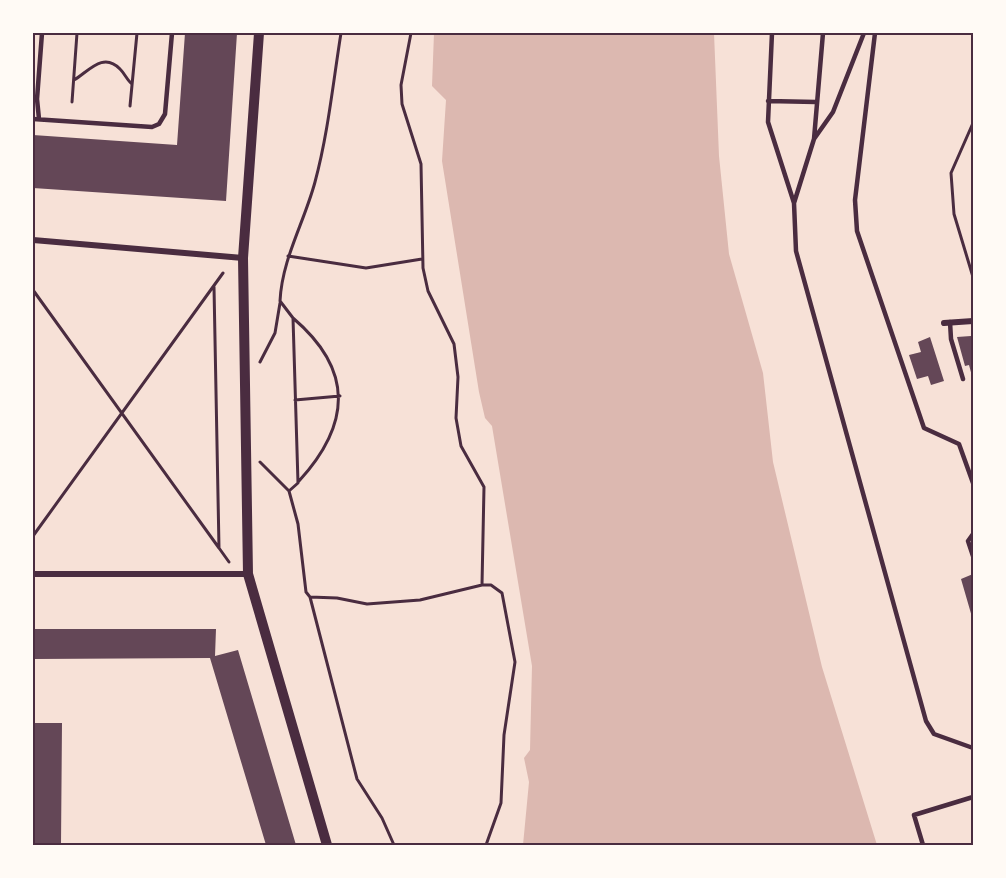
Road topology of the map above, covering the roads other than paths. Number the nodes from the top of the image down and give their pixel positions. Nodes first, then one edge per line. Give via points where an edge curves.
1 (42, 33) edge
2 (171, 33) edge
3 (259, 33) edge
4 (772, 33) edge
5 (823, 33) edge
6 (864, 33) edge
7 (875, 33) edge
8 (768, 101) junction
9 (816, 102) junction
10 (36, 119) edge
11 (814, 139) junction
12 (794, 203) junction
13 (33, 240) edge
14 (243, 258) junction
15 (973, 321) edge
16 (947, 322) joint
17 (963, 379) dead end
18 (973, 483) edge
19 (973, 534) edge
20 (973, 556) edge
21 (33, 574) edge
22 (248, 574) junction
23 (973, 748) edge
24 (973, 798) edge
25 (327, 845) edge
26 (923, 845) edge

1 - 10 lane
2 - 10 lane via 165,114 159,124 152,127
3 - 14 street
4 - 8 lane
5 - 9 lane
6 - 11 lane via 833,112
7 - 18 lane via 855,200 857,231 924,428 959,444
8 - 9 lane
8 - 12 lane via 768,122
9 - 11 lane
11 - 12 lane
12 - 23 lane via 796,251 926,721 934,734
13 - 14 street
14 - 22 street
15 - 16 street
16 - 17 lane
19 - 20 lane via 968,541
21 - 22 street
22 - 25 street
24 - 26 lane via 914,815

